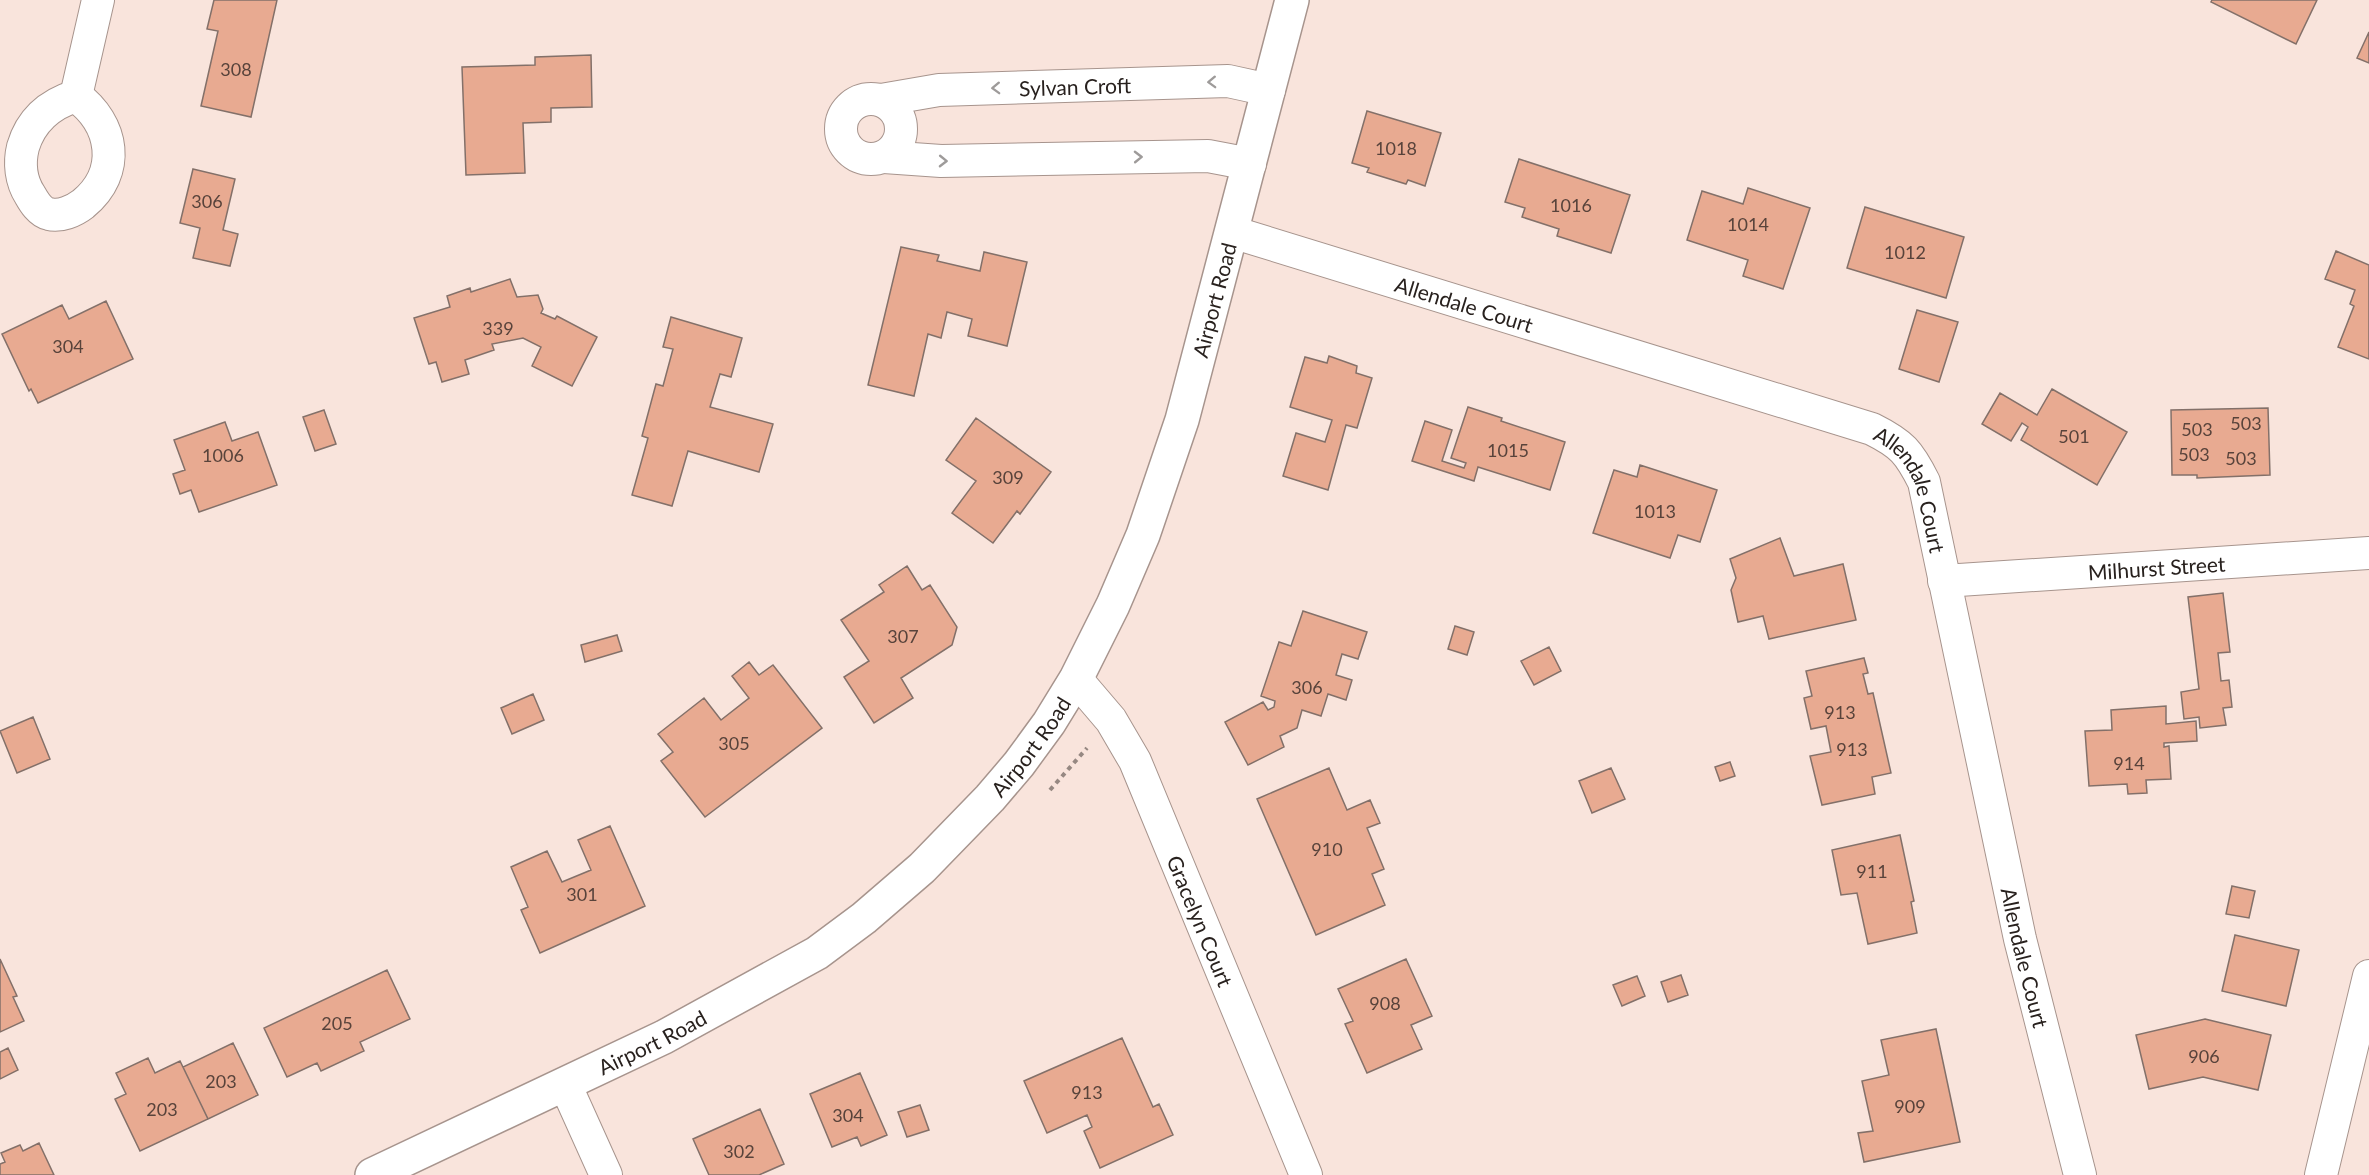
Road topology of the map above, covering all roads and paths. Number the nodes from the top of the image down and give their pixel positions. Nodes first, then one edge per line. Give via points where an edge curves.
1 (98, 0) edge
2 (1292, 0) edge
3 (1269, 90) junction
4 (76, 96) dead end
5 (881, 100) junction
6 (884, 157) junction
7 (1250, 164) junction
8 (1232, 232) junction
9 (2369, 553) edge
10 (1944, 581) junction
11 (1076, 679) junction
12 (1112, 720) junction
13 (1050, 790) dead end
14 (2369, 976) edge
15 (565, 1084) junction
16 (372, 1175) edge
17 (606, 1175) edge
18 (1306, 1175) edge
19 (2080, 1175) edge
20 (2321, 1175) edge

1 - 4 street
2 - 3 street, Airport Road
3 -> 5 street, Sylvan Croft via 1228,81 939,90
3 - 7 street, Airport Road
5 - 6 street via 899,116 902,128 894,150
5 - 6 street, Sylvan Croft via 858,102 848,109 840,131 843,143 861,158
6 -> 7 street, Sylvan Croft via 941,161 1208,156
7 - 8 street, Airport Road
8 - 10 street, Allendale Court via 1872,429 1895,441 1911,457 1924,482
8 - 11 street, Airport Road via 1182,420 1143,535
9 - 10 street, Milhurst Street
10 - 19 street, Allendale Court via 2020,939
11 - 12 street, Gracelyn Court
11 - 15 street, Airport Road via 1049,723 990,798 922,868 864,918 817,953 767,982
12 - 13 path
12 - 18 street, Gracelyn Court via 1135,761
14 - 20 street
15 - 16 street, Airport Road
15 - 17 street

